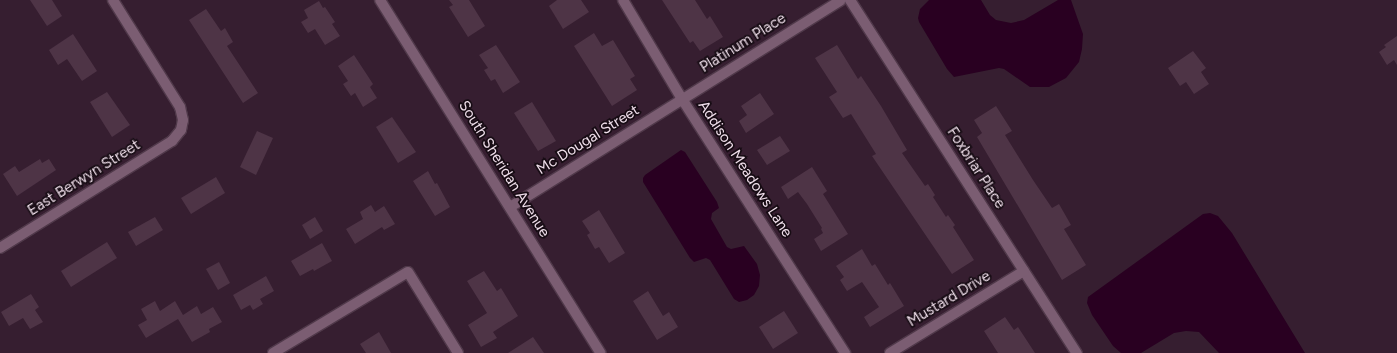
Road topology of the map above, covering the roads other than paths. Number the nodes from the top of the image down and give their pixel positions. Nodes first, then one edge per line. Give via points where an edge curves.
1 (113, 0) edge
2 (380, 0) edge
3 (624, 0) edge
4 (841, 0) edge
5 (850, 0) edge
6 (682, 99) junction
7 (510, 207) junction
8 (0, 248) edge
9 (1024, 271) junction
10 (273, 353) edge
11 (458, 353) edge
12 (601, 353) edge
13 (845, 353) edge
14 (890, 353) edge
15 (1077, 353) edge

1 - 8 street, East Berwyn Street via 180,107 181,130 172,141
2 - 7 street, South Sheridan Avenue
3 - 6 street, Addison Meadows Lane
4 - 6 street, Platinum Place
5 - 9 street, Foxbriar Place
6 - 7 street, Mc Dougal Street
6 - 13 street, Addison Meadows Lane
7 - 12 street, South Sheridan Avenue
9 - 14 street, Mustard Drive
9 - 15 street, Foxbriar Place
10 - 11 street via 408,272

